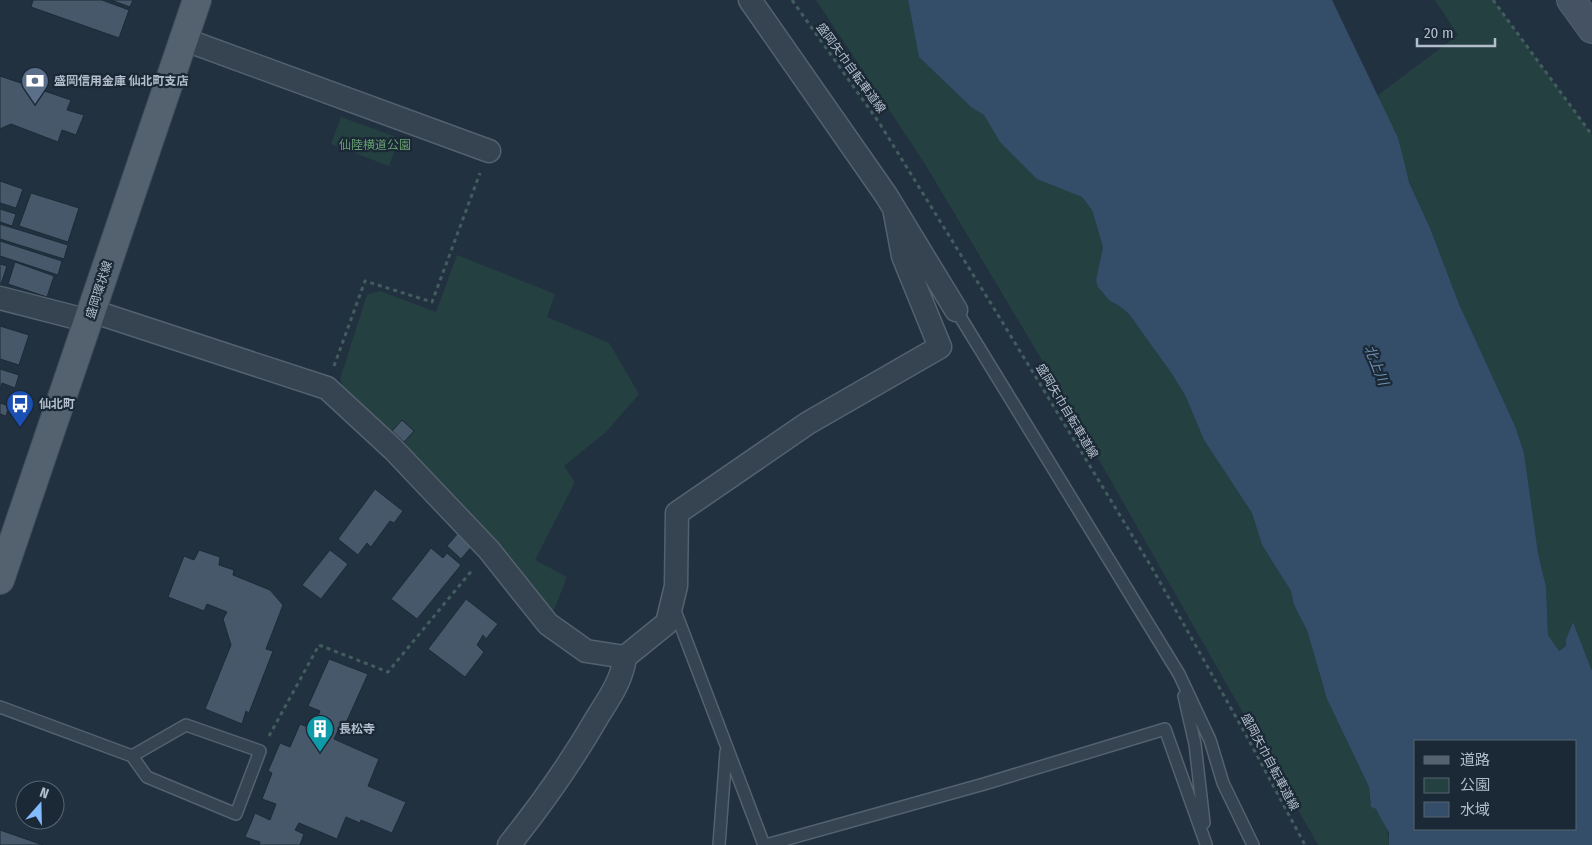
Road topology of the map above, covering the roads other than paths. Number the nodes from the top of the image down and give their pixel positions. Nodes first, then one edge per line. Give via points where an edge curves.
1 (196, 0) edge
2 (750, 0) edge
3 (1571, 0) edge
4 (1592, 29) edge
5 (183, 39) junction
6 (488, 151) road end
7 (894, 208) junction
8 (0, 298) edge
9 (956, 310) joint
10 (91, 316) junction
11 (0, 580) edge
12 (672, 603) junction
13 (625, 657) junction
14 (1178, 674) junction
15 (0, 707) edge
16 (726, 748) junction
17 (132, 756) junction
18 (1206, 844) edge
19 (509, 845) edge
20 (719, 845) edge
21 (765, 845) edge
22 (1253, 845) edge

1 - 5 main road, 盛岡環状線
2 - 7 street
3 - 4 street
5 - 6 street
5 - 10 main road, 盛岡環状線
7 - 9 street
7 - 12 street via 903,256 940,347 808,423 677,513 676,586
8 - 10 street
9 - 14 lane
10 - 11 main road, 盛岡環状線
10 - 13 street via 327,388 393,449 489,550 548,624 586,651
12 - 13 street via 667,623
12 - 16 lane
13 - 19 street via 623,674 578,751
14 - 18 lane via 1195,744
14 - 22 lane via 1210,740 1223,783
15 - 17 lane
16 - 20 lane
16 - 21 lane
17 - 17 lane via 186,725 260,751 236,814 147,777
18 - 21 lane via 1165,729

